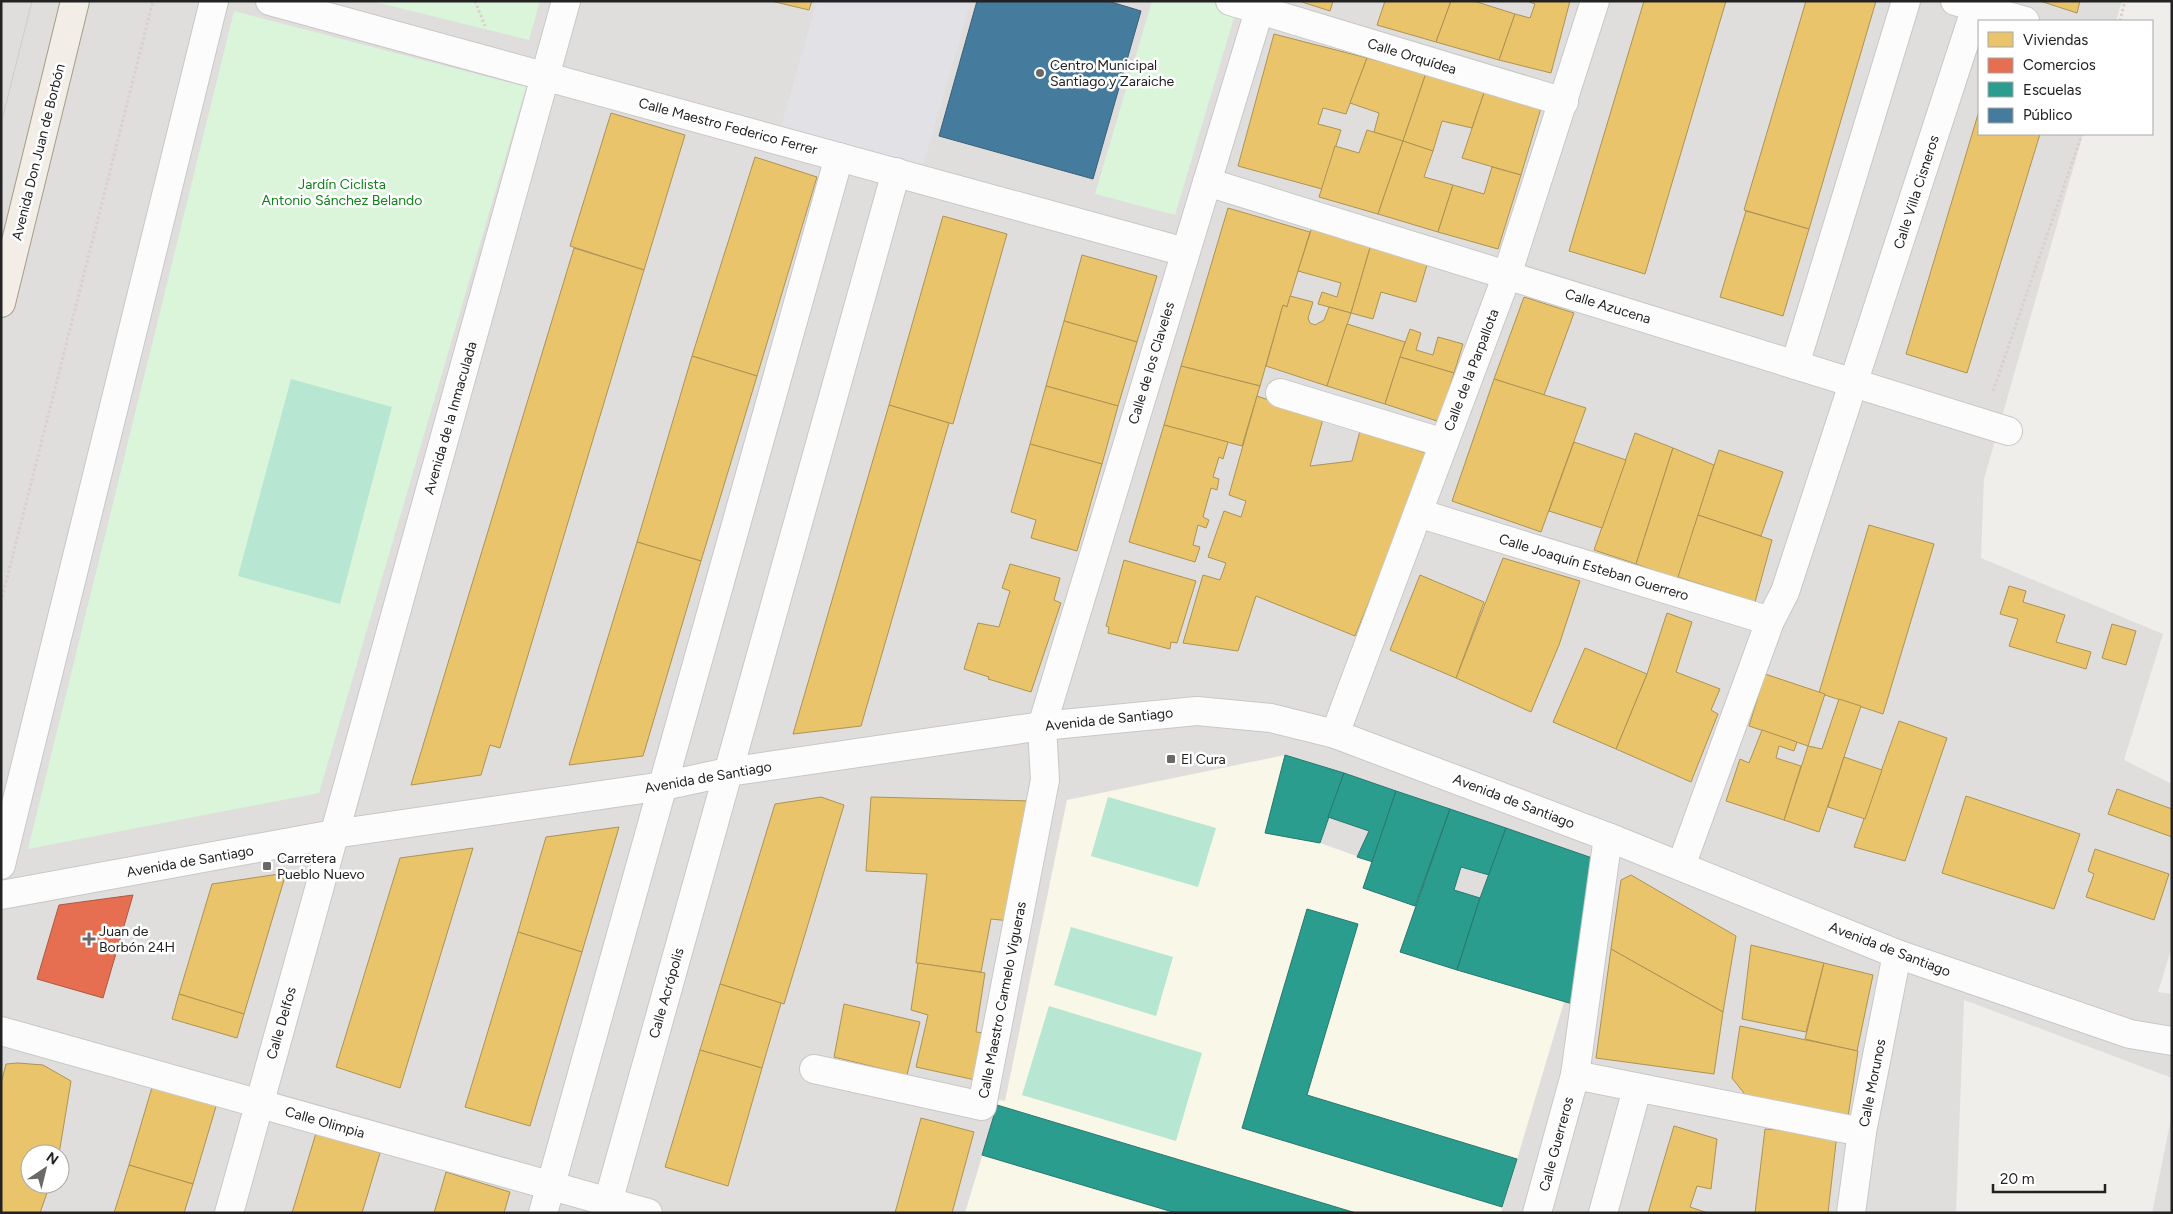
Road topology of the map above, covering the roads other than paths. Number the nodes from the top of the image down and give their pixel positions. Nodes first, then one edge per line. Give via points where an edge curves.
1 (75, 1) edge
2 (214, 1) edge
3 (270, 1) edge
4 (566, 1) edge
5 (1230, 1) edge
6 (1595, 1) edge
7 (1906, 1) edge
8 (1969, 3) edge
9 (1261, 5) edge
10 (2022, 20) edge
11 (545, 76) junction
12 (1564, 102) junction
13 (840, 157) junction
14 (896, 172) junction
15 (1207, 182) junction
16 (1184, 252) junction
17 (1507, 275) junction
18 (1, 303) edge
19 (1795, 365) junction
20 (1854, 383) junction
21 (1280, 393) dead end
22 (2008, 431) dead end
23 (1444, 443) junction
24 (1418, 513) junction
25 (1770, 620) junction
26 (1042, 726) junction
27 (1335, 734) junction
28 (728, 772) junction
29 (663, 786) junction
30 (334, 834) junction
31 (1608, 837) junction
32 (1, 865) edge
33 (1681, 866) junction
34 (1, 895) edge
35 (1897, 954) junction
36 (1, 1032) edge
37 (2172, 1041) edge
38 (814, 1069) dead end
39 (1574, 1075) junction
40 (1638, 1088) junction
41 (259, 1104) junction
42 (1862, 1132) junction
43 (550, 1186) junction
44 (606, 1207) edge
45 (228, 1213) edge
46 (543, 1213) edge
47 (648, 1213) edge
48 (1537, 1213) edge
49 (1603, 1213) edge
50 (1851, 1213) edge

1 - 18 main road, Avenida Don Juan de Borbón
2 - 32 street
3 - 11 street, Calle Maestro Federico Ferrer
4 - 11 street, Avenida de la Inmaculada
5 - 9 street, Calle Orquídea
6 - 12 street, Calle de la Parpallota
7 - 19 street
8 - 10 street
8 - 20 street, Calle Villa Cisneros
9 - 12 street, Calle Orquídea
9 - 15 street, Calle de los Claveles
11 - 13 street, Calle Maestro Federico Ferrer
11 - 30 street, Avenida de la Inmaculada
12 - 17 street, Calle de la Parpallota
13 - 14 street, Calle Maestro Federico Ferrer
13 - 29 street
14 - 16 street, Calle Maestro Federico Ferrer
14 - 28 street, Calle Acrópolis
15 - 16 street, Calle de los Claveles
15 - 17 street, Calle Azucena
16 - 26 street, Calle de los Claveles
17 - 19 street, Calle Azucena
17 - 23 street, Calle de la Parpallota
19 - 20 street, Calle Azucena
20 - 22 street, Calle Azucena
20 - 25 street, Calle Villa Cisneros via 1785,592
21 - 23 street
23 - 24 street, Calle de la Parpallota
24 - 25 street, Calle Joaquín Esteban Guerrero
24 - 27 street, Calle de la Parpallota
25 - 33 street, Calle Villa Cisneros
26 - 27 street, Avenida de Santiago via 1198,711 1271,718
26 - 28 street, Avenida de Santiago
26 - 38 street, Calle Maestro Carmelo Vigueras via 1045,780 982,1106
27 - 31 street, Avenida de Santiago
28 - 29 street, Avenida de Santiago
28 - 44 street, Calle Acrópolis
29 - 30 street, Avenida de Santiago
29 - 43 street
30 - 34 street, Avenida de Santiago
30 - 41 street, Calle Delfos
31 - 33 street, Avenida de Santiago
31 - 39 street, Calle Guerreros
33 - 35 street, Avenida de Santiago
35 - 37 street, Avenida de Santiago via 2130,1034
35 - 42 street, Calle Morunos
36 - 41 street, Calle Olimpia
39 - 40 street
39 - 48 street, Calle Guerreros
40 - 42 street
40 - 49 street
41 - 43 street, Calle Olimpia
41 - 45 street, Calle Delfos
42 - 50 street, Calle Morunos
43 - 44 street, Calle Olimpia
43 - 46 street
44 - 47 street, Calle Olimpia

